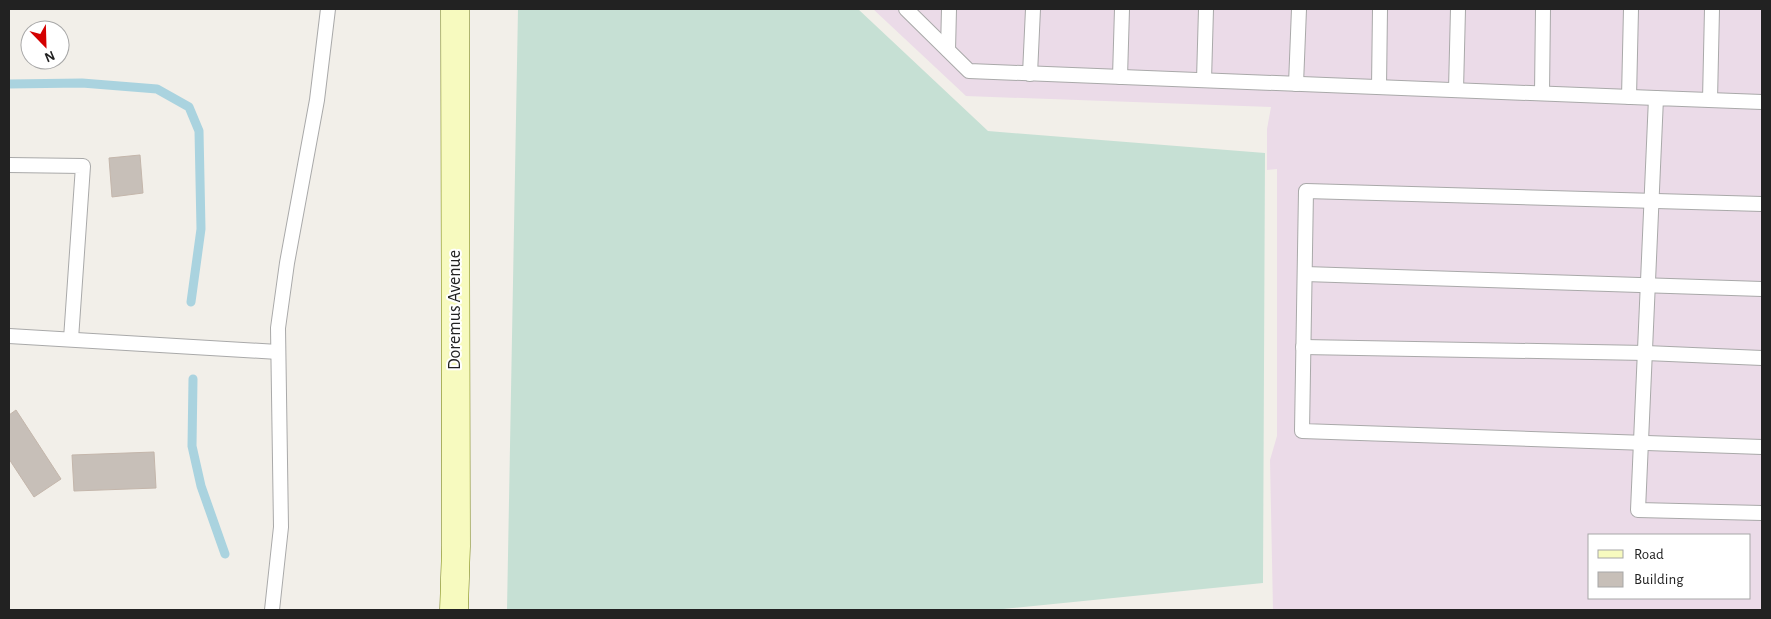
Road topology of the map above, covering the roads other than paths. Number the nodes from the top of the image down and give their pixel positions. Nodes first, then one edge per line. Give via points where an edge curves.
1 (328, 9) edge
2 (455, 9) edge
3 (906, 9) edge
4 (949, 9) edge
5 (1033, 9) edge
6 (1122, 9) edge
7 (1206, 9) edge
8 (1299, 9) edge
9 (1380, 9) edge
10 (1458, 9) edge
11 (1543, 9) edge
12 (1631, 9) edge
13 (1712, 9) edge
14 (948, 50) junction
15 (1030, 74) junction
16 (1120, 77) junction
17 (1204, 80) junction
18 (1296, 84) junction
19 (1379, 87) junction
20 (1456, 90) junction
21 (1542, 93) junction
22 (1629, 97) junction
23 (1656, 98) junction
24 (1710, 100) junction
25 (1762, 102) edge
26 (9, 165) edge
27 (1652, 201) junction
28 (1762, 204) edge
29 (1305, 274) junction
30 (1648, 285) junction
31 (1762, 289) edge
32 (9, 336) edge
33 (71, 339) junction
34 (1303, 347) junction
35 (278, 352) junction
36 (1646, 353) junction
37 (1762, 358) edge
38 (1642, 443) junction
39 (1762, 447) edge
40 (1762, 513) edge
41 (272, 610) edge
42 (454, 610) edge

1 - 35 lane via 316,100 287,263
2 - 42 main road, Doremus Avenue
3 - 14 lane
4 - 14 lane
5 - 15 lane
6 - 16 lane
7 - 17 lane
8 - 18 lane
9 - 19 lane
10 - 20 lane
11 - 21 lane
12 - 22 lane
13 - 24 lane
14 - 15 lane via 969,71
15 - 16 lane
16 - 17 lane
17 - 18 lane
18 - 19 lane
19 - 20 lane
20 - 21 lane
21 - 22 lane
22 - 23 lane
23 - 24 lane
23 - 27 lane
24 - 25 lane
26 - 33 lane via 82,166
27 - 28 lane
27 - 29 lane via 1306,192
27 - 30 lane
29 - 30 lane
29 - 34 lane
30 - 31 lane
30 - 36 lane
32 - 33 lane
33 - 35 lane
34 - 36 lane
34 - 38 lane via 1302,431
35 - 41 lane via 281,527
36 - 37 lane
36 - 38 lane
38 - 39 lane
38 - 40 lane via 1638,510

